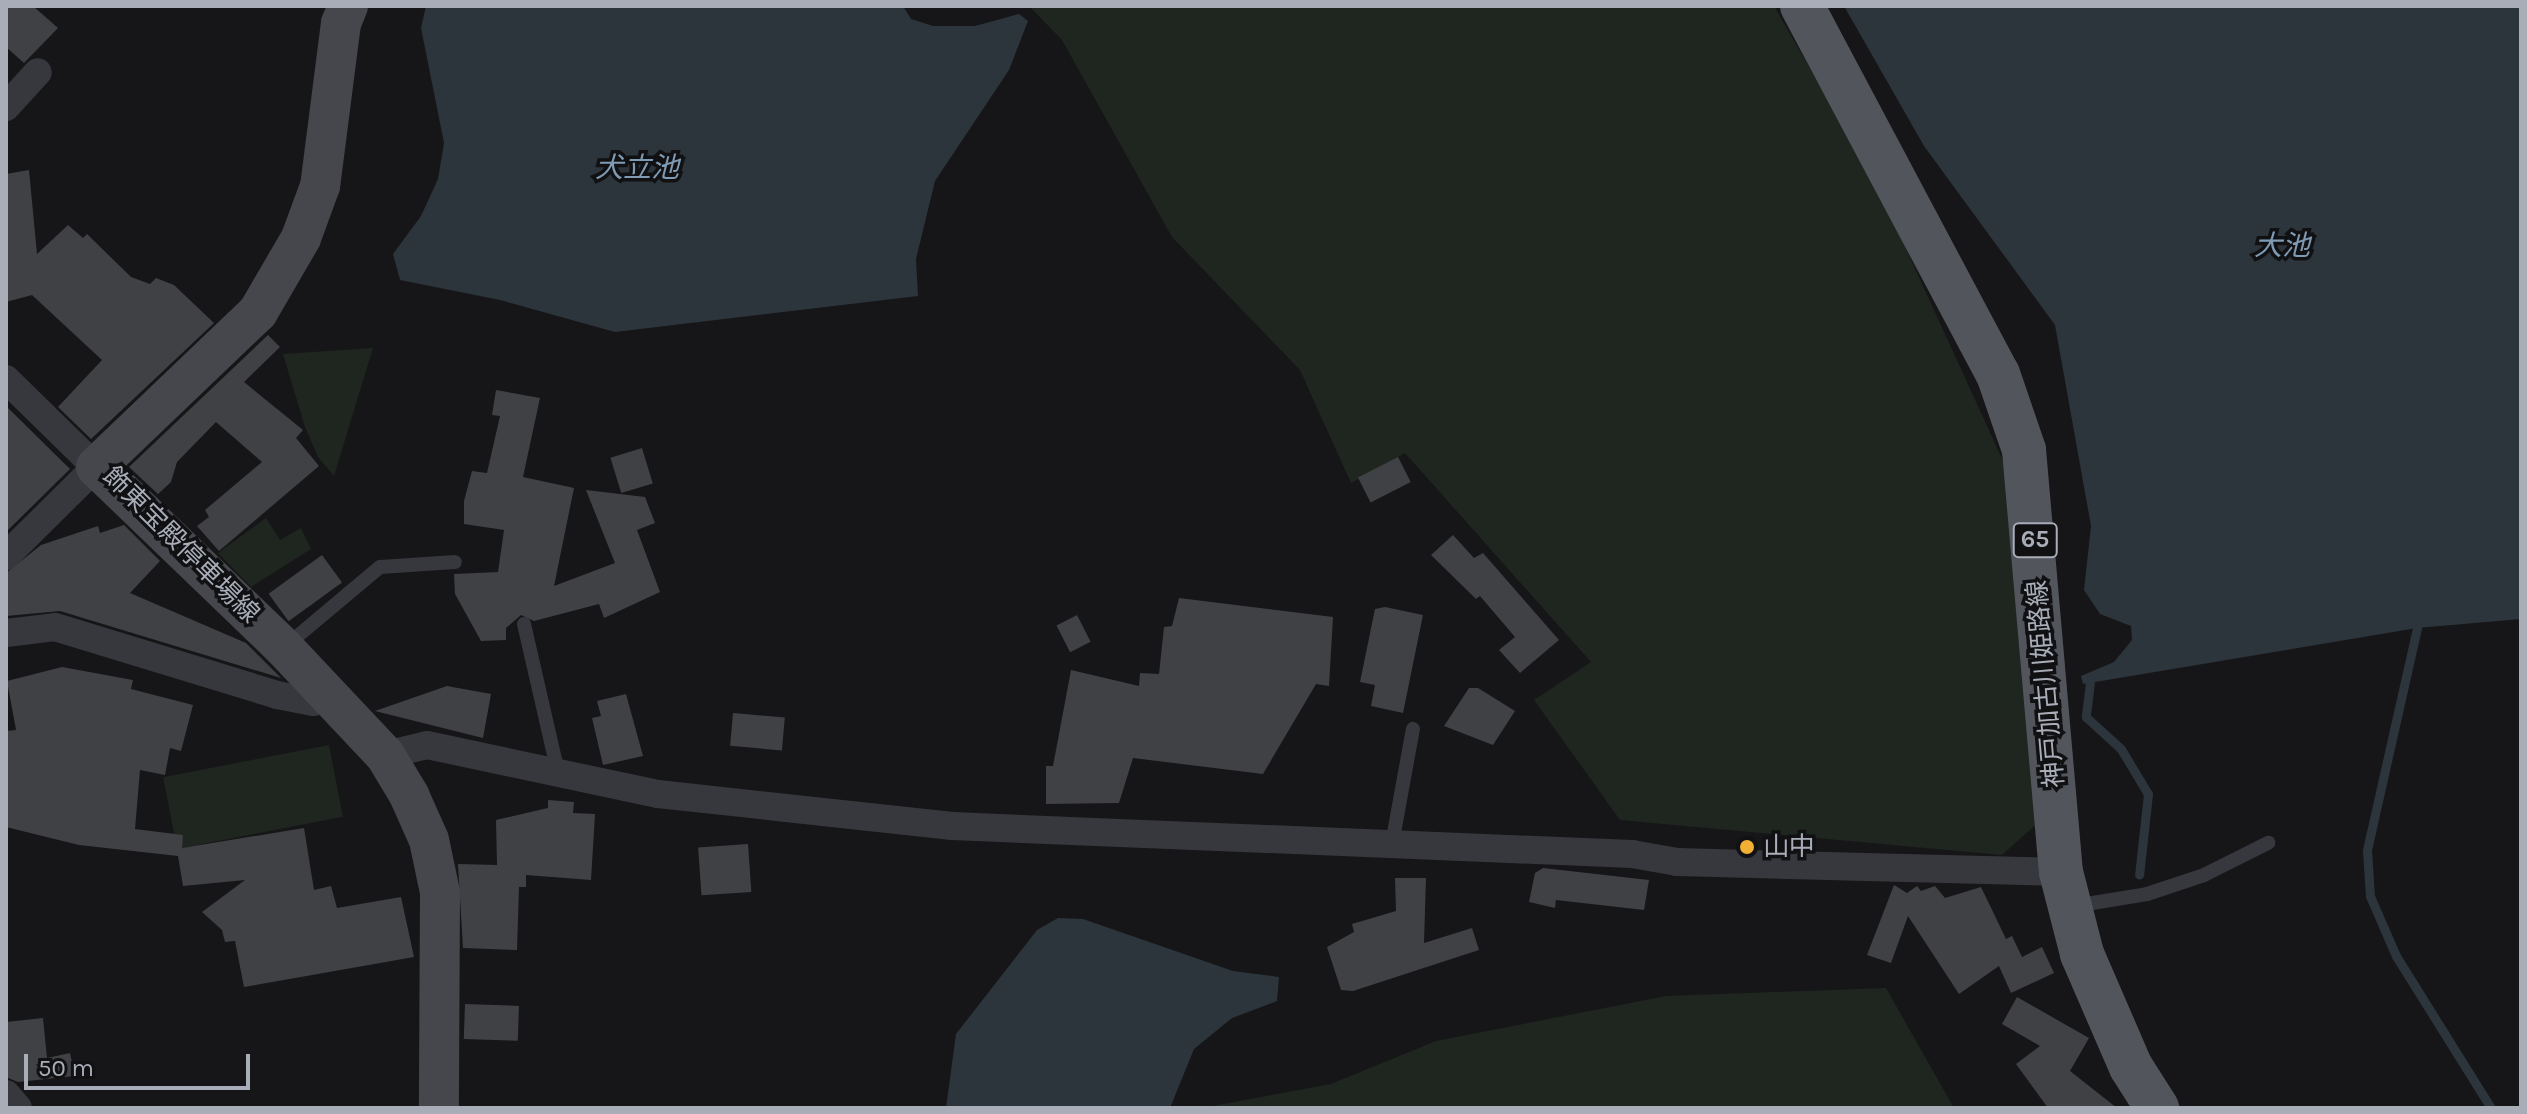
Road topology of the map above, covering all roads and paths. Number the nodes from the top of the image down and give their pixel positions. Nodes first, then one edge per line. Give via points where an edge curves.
1 (348, 6) edge
2 (1802, 6) edge
3 (38, 72) dead end
4 (6, 107) edge
5 (6, 379) edge
6 (96, 467) junction
7 (6, 556) edge
8 (455, 562) dead end
9 (524, 624) dead end
10 (6, 633) edge
11 (284, 648) junction
12 (332, 699) junction
13 (1413, 729) dead end
14 (385, 755) junction
15 (558, 773) junction
16 (2268, 843) dead end
17 (1392, 844) junction
18 (2066, 890) junction
19 (6, 1094) edge
20 (18, 1108) edge
21 (439, 1108) edge
22 (2157, 1108) edge

1 - 6 main road, 飾東宝殿停車場線 via 341,23 320,186 301,238 258,312
2 - 18 main road, 神戸加古川姫路線 / 65 via 1998,374 2024,450
3 - 4 street
5 - 6 street
6 - 7 street
6 - 11 main road, 飾東宝殿停車場線
8 - 11 lane via 380,567
9 - 15 lane
10 - 12 street via 55,627 277,695 313,702
11 - 12 main road, 飾東宝殿停車場線
12 - 14 main road, 飾東宝殿停車場線
13 - 17 lane
14 - 15 street via 427,745
14 - 21 main road, 飾東宝殿停車場線 via 429,840 440,892
15 - 17 street via 658,794 952,826
16 - 18 lane via 2147,894
17 - 18 street via 1632,854 1677,862
18 - 22 main road, 神戸加古川姫路線 / 65 via 2082,954 2131,1067
19 - 20 street

